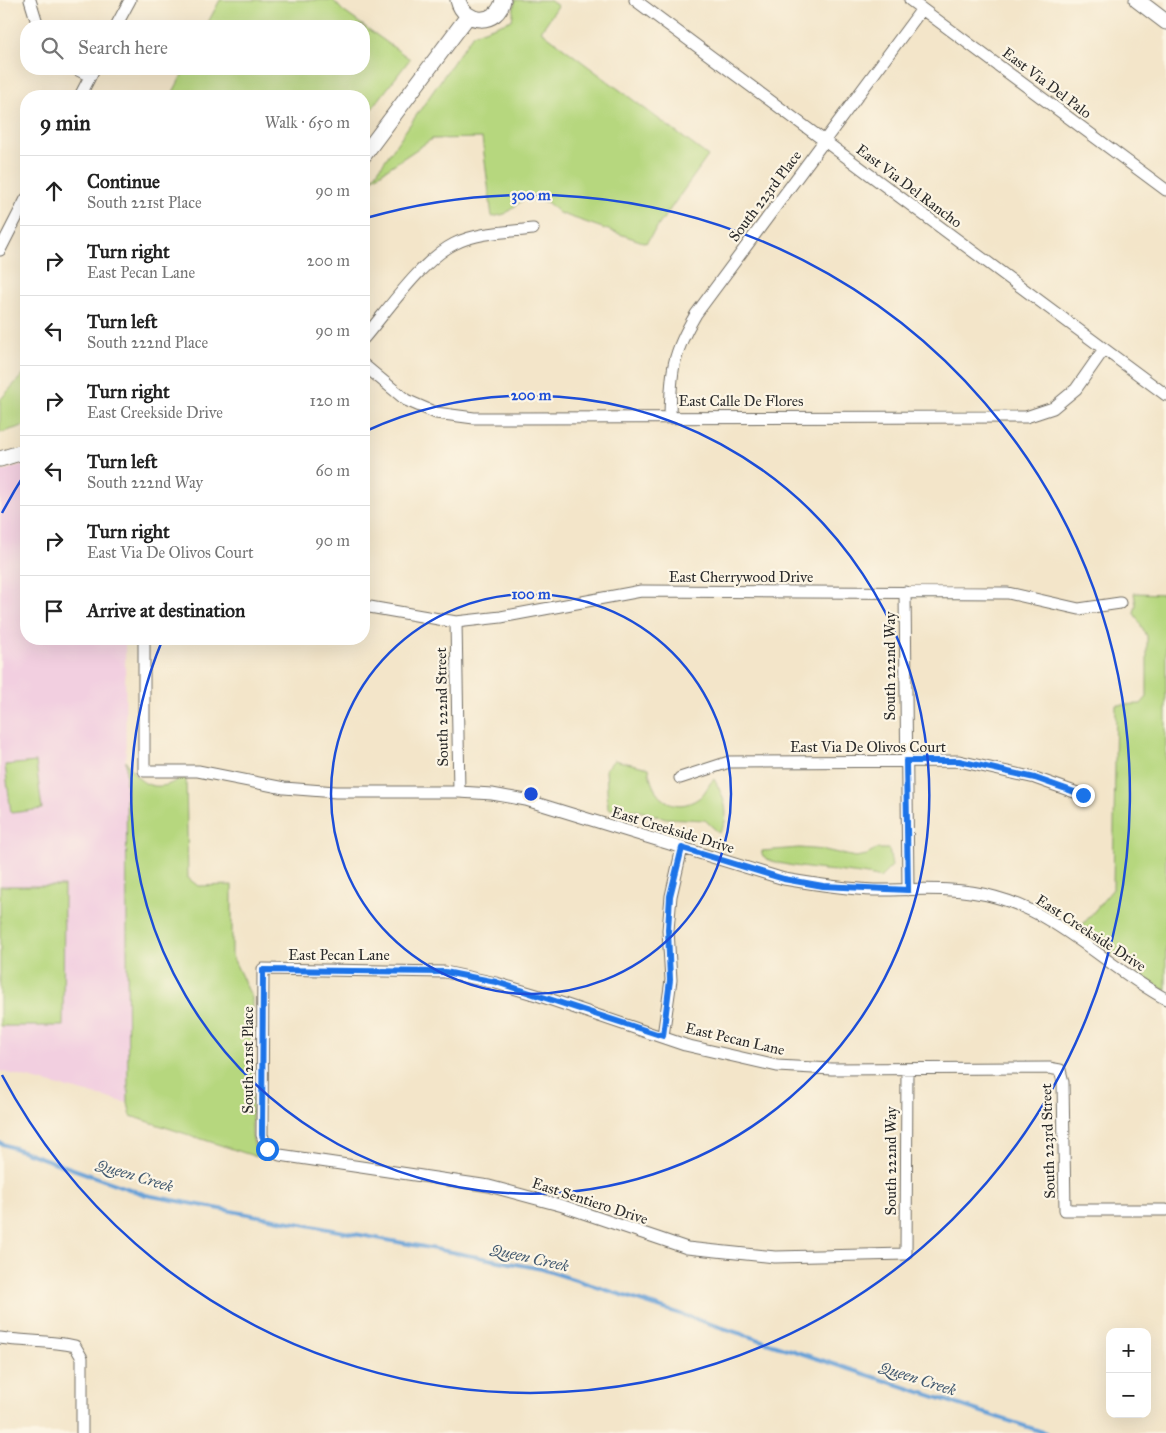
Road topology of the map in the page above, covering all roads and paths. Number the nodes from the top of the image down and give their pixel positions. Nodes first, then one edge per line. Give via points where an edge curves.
1 (30, 0) edge
2 (130, 0) edge
3 (458, 0) edge
4 (503, 0) edge
5 (635, 0) edge
6 (910, 0) edge
7 (1136, 0) edge
8 (922, 9) junction
9 (468, 16) junction
10 (36, 20) edge
11 (119, 20) edge
12 (1166, 22) edge
13 (91, 75) edge
14 (83, 90) edge
15 (824, 141) junction
16 (370, 147) edge
17 (1166, 190) edge
18 (20, 211) edge
19 (533, 229) dead end
20 (0, 250) edge
21 (370, 331) edge
22 (1104, 349) junction
23 (370, 370) edge
24 (1166, 395) edge
25 (670, 416) junction
26 (20, 453) edge
27 (0, 459) edge
28 (905, 592) junction
29 (1120, 604) dead end
30 (370, 607) edge
31 (456, 622) junction
32 (144, 645) edge
33 (906, 761) junction
34 (680, 778) dead end
35 (459, 792) junction
36 (1083, 795) dead end
37 (682, 848) junction
38 (908, 890) junction
39 (263, 970) joint
40 (1166, 999) edge
41 (663, 1036) junction
42 (907, 1069) junction
43 (1060, 1070) joint
44 (267, 1149) joint
45 (1166, 1210) edge
46 (906, 1254) joint
47 (0, 1338) edge
48 (82, 1433) edge

1 - 10 street
2 - 11 street
3 - 9 street
4 - 9 street via 500,9 490,18 482,20
5 - 15 street, East Via Del Rancho
6 - 8 street, East Via Del Palo
7 - 12 street
8 - 15 street, South 223rd Place
8 - 17 street, East Via Del Palo
9 - 16 street
13 - 14 street
15 - 22 street, East Via Del Rancho
15 - 25 street, South 223rd Place via 681,338 671,370
18 - 20 street
19 - 21 street via 484,234 454,244 428,264
22 - 24 street, East Via Del Rancho
22 - 25 street, East Calle De Flores via 1070,394 1053,408 1026,417
23 - 25 street, East Calle De Flores via 406,400 436,414 474,418
26 - 27 street
28 - 29 street, East Cherrywood Drive via 1008,593 1079,609
28 - 31 street, East Cherrywood Drive via 641,591 501,617
28 - 33 street, South 222nd Way
30 - 31 street, East Cherrywood Drive
31 - 35 street, South 222nd Street
32 - 35 street, East Creekside Drive via 144,771 198,771 284,788 319,791
33 - 34 street, East Via De Olivos Court via 729,762
33 - 36 street, East Via De Olivos Court via 959,761 1035,778
33 - 38 street, South 222nd Way
35 - 37 street, East Creekside Drive via 526,800
37 - 38 street, East Creekside Drive via 784,879 823,886
37 - 41 street via 670,896 670,980
38 - 40 street, East Creekside Drive via 966,890 1025,908 1053,922
39 - 41 street, East Pecan Lane via 445,972 496,982
39 - 44 street, South 221st Place via 262,1135
41 - 42 street, East Pecan Lane via 685,1045 777,1066
42 - 43 street, East Pecan Lane
42 - 46 street, South 222nd Way
43 - 45 street, South 223rd Street via 1063,1082 1065,1210
44 - 46 street, East Sentiero Drive via 280,1155 489,1186 563,1206 686,1248 775,1257
47 - 48 street via 75,1346 82,1358

